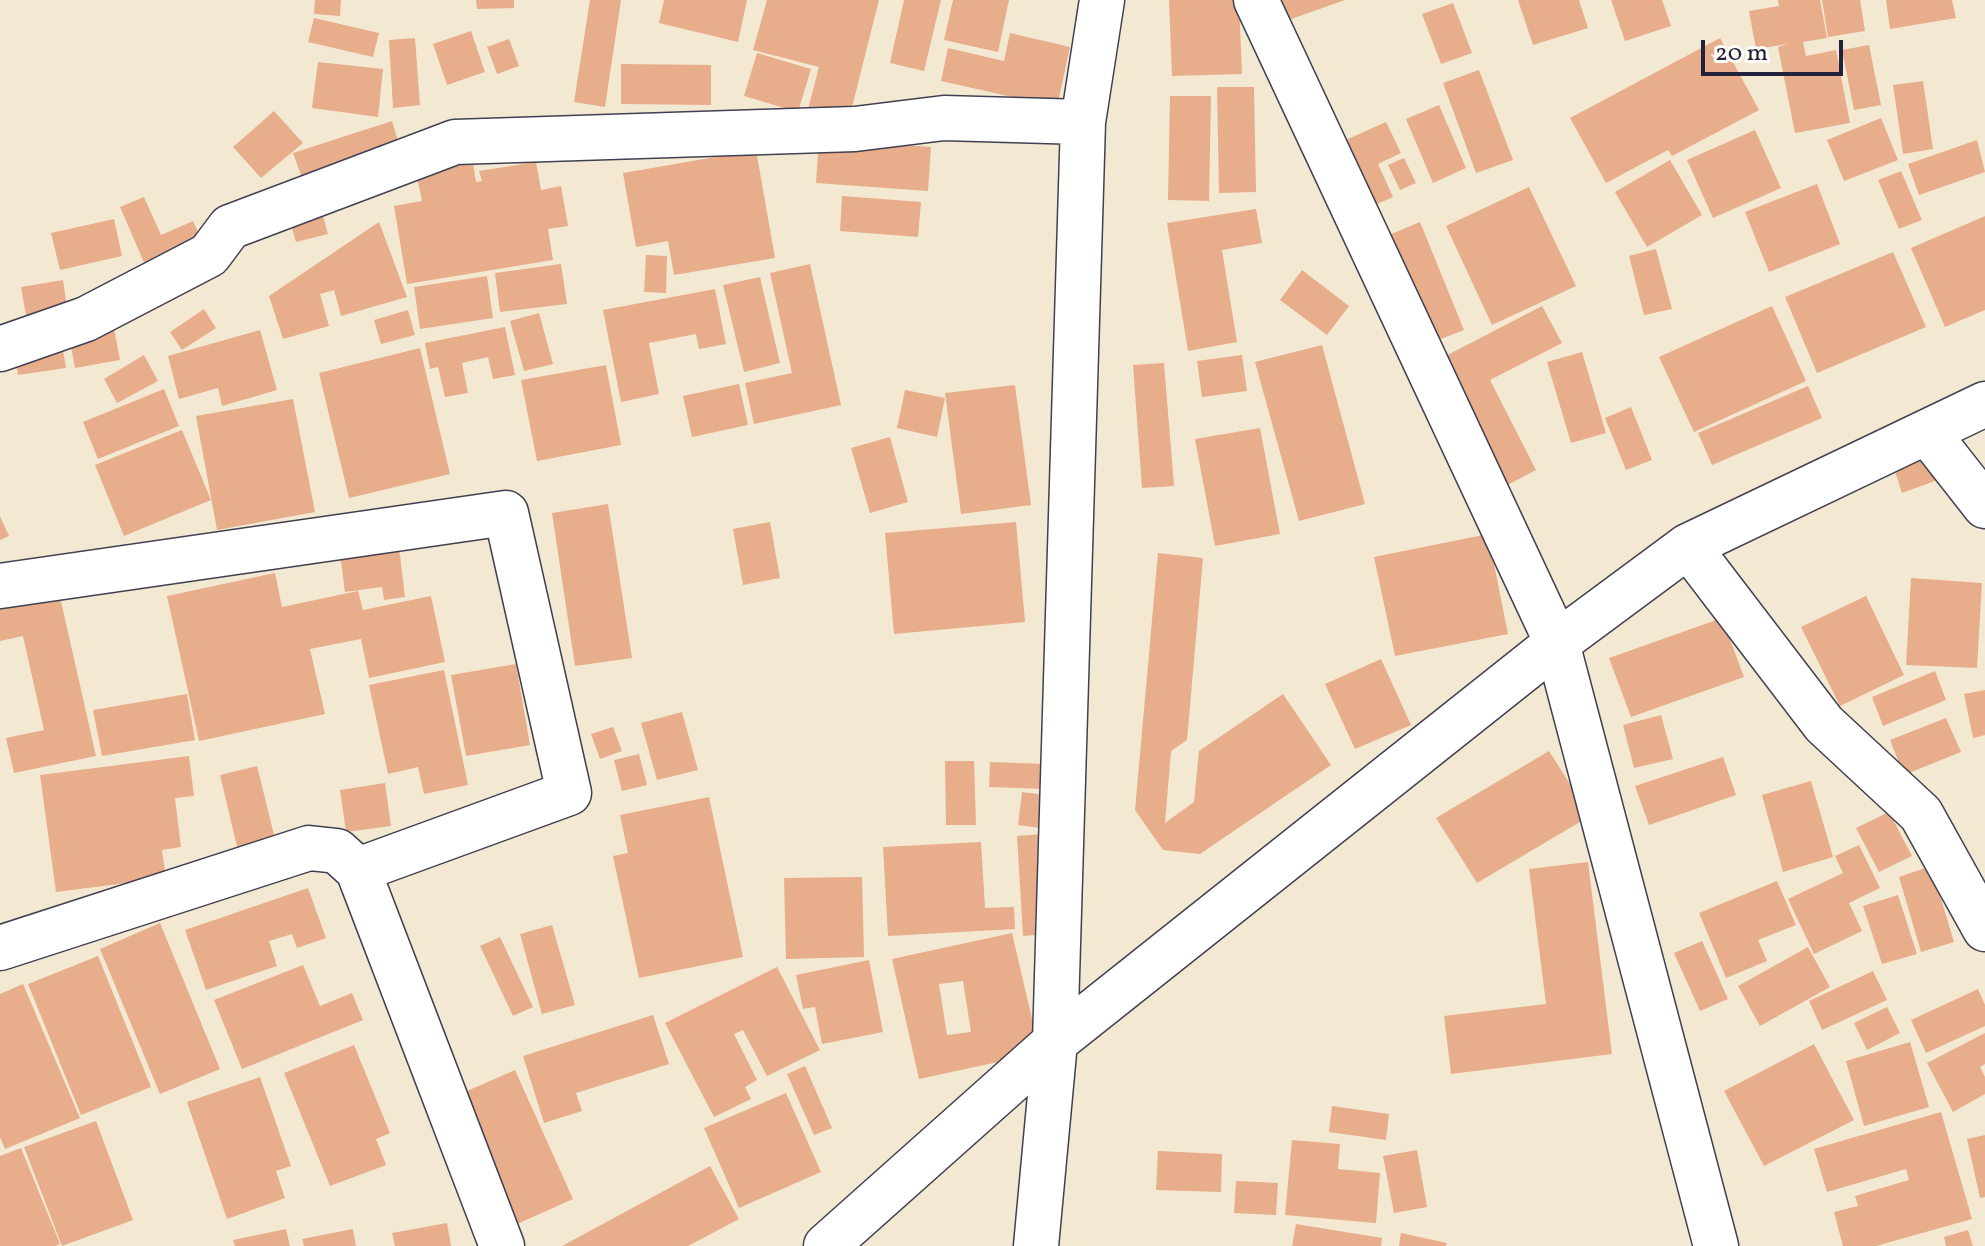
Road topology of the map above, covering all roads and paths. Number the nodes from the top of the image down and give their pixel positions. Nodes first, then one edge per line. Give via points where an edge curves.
1 (1102, 0) edge
2 (1256, 0) edge
3 (1083, 122) junction
4 (0, 349) edge
5 (1985, 404) edge
6 (1927, 432) junction
7 (1985, 506) edge
8 (1688, 546) junction
9 (0, 586) edge
10 (1557, 643) junction
11 (358, 870) junction
12 (1985, 929) edge
13 (0, 948) edge
14 (1055, 1042) junction
15 (502, 1246) edge
16 (826, 1246) edge
17 (1036, 1246) edge
18 (1716, 1246) edge

1 - 3 street
2 - 10 street
3 - 4 street via 944,118 855,129 455,142 230,227 209,255 86,319
3 - 14 street
5 - 6 street
6 - 7 street
6 - 8 street
8 - 10 street
8 - 12 street via 1824,724 1921,814
9 - 11 street via 506,513 569,793
10 - 14 street
10 - 18 street
11 - 13 street via 337,851 309,848
11 - 15 street
14 - 16 street
14 - 17 street

